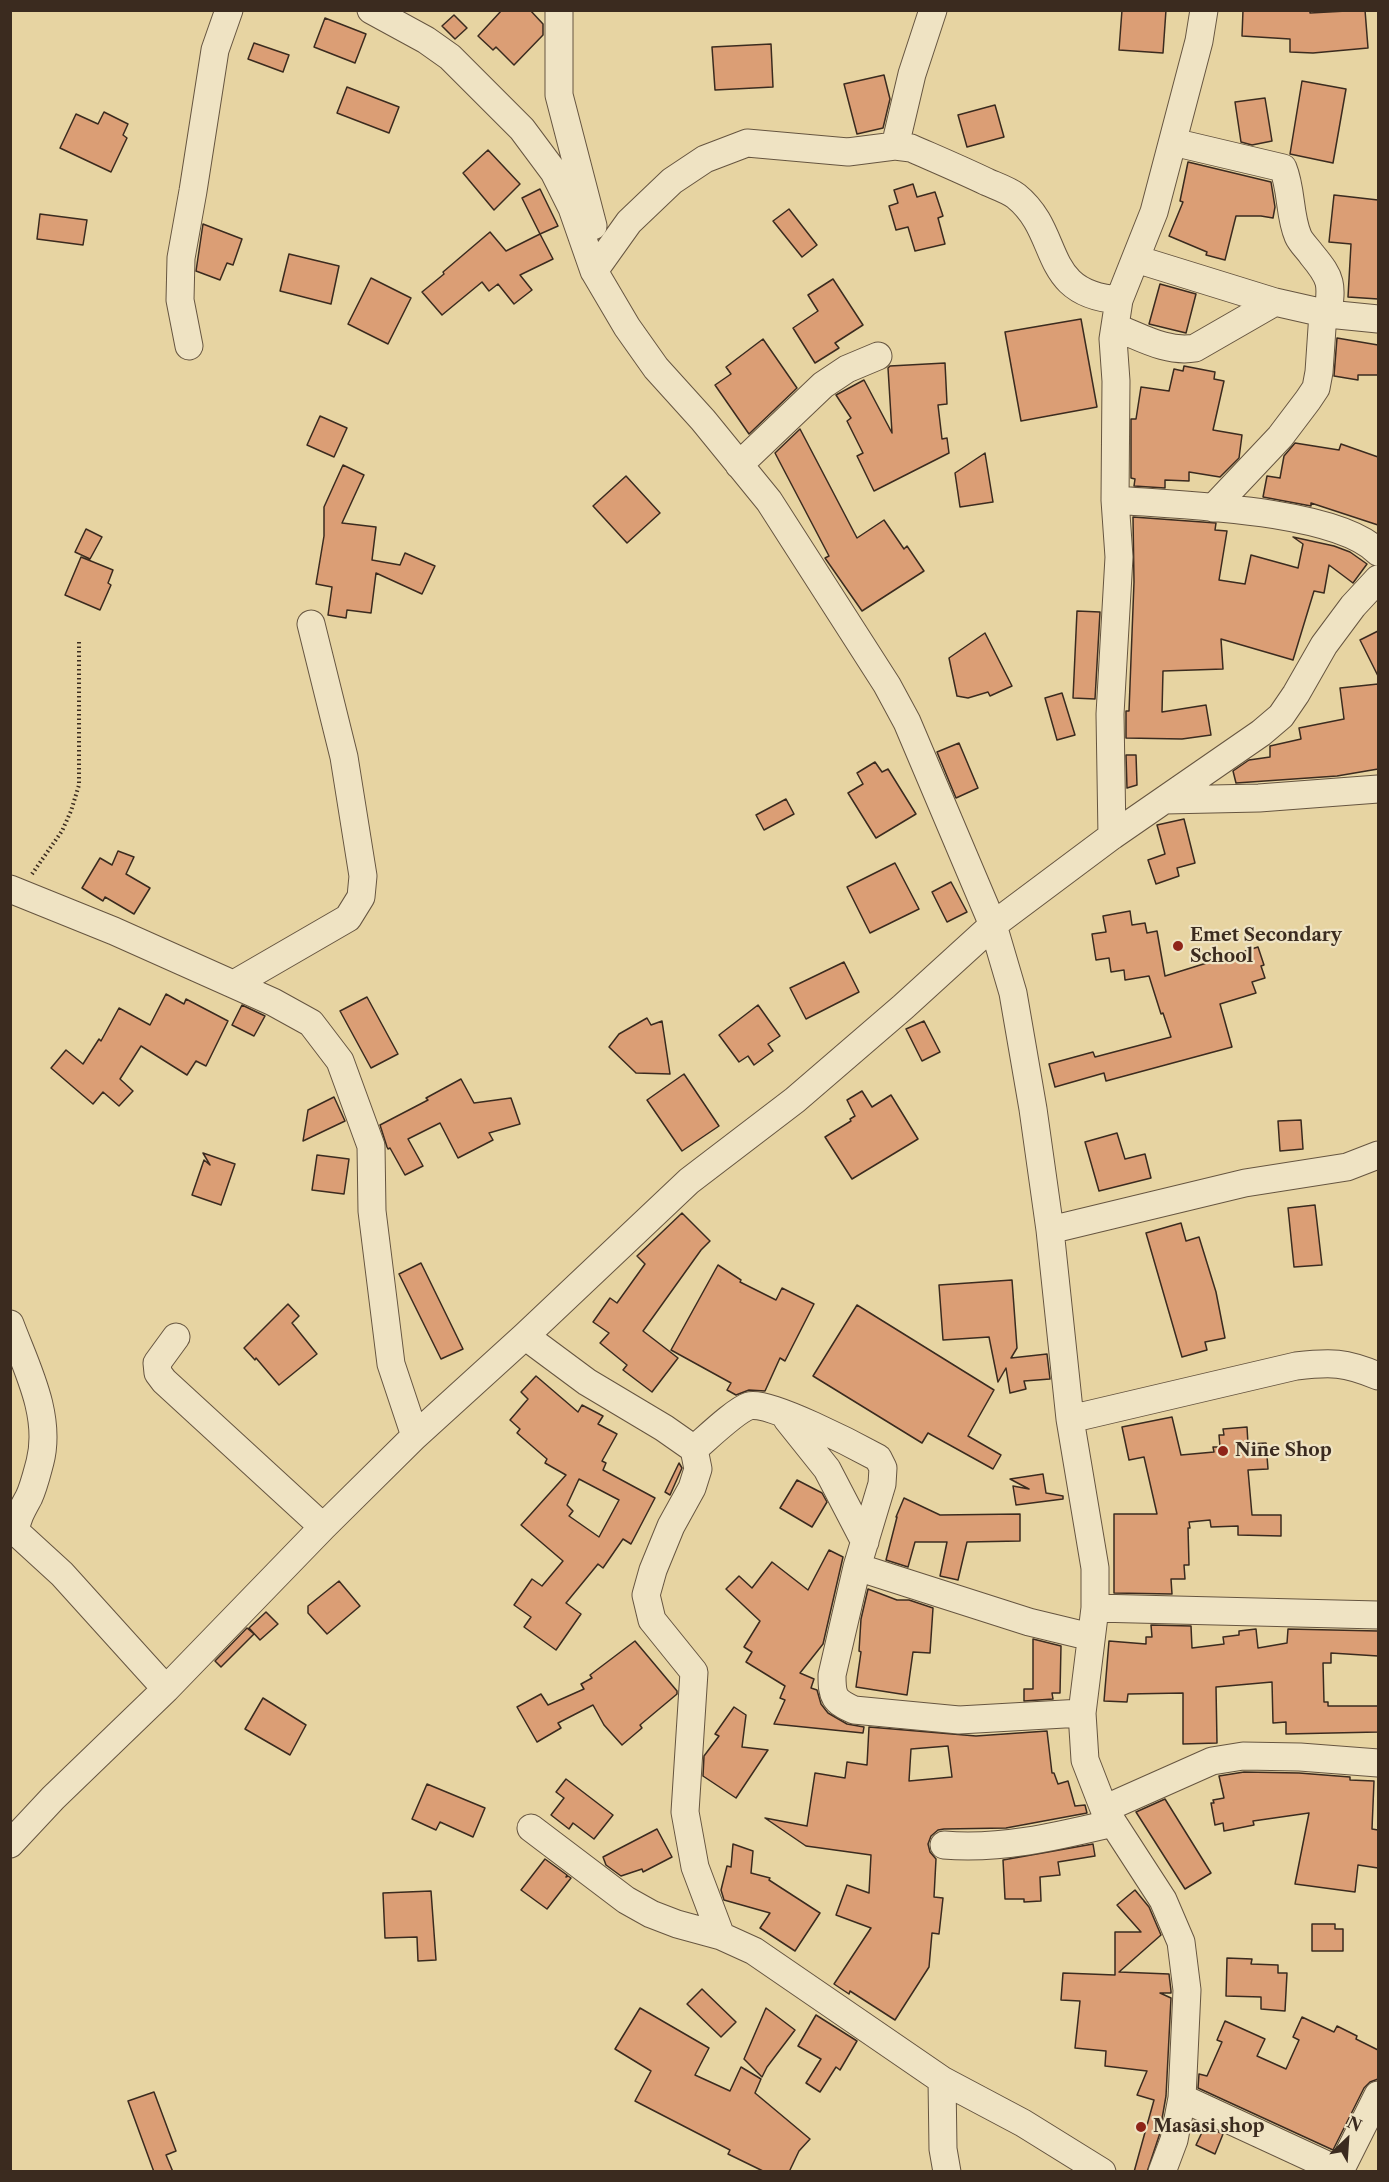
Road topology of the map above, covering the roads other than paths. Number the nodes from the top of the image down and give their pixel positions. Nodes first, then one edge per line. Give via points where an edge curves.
1 (229, 10) edge
2 (371, 10) edge
3 (560, 10) edge
4 (933, 10) edge
5 (1204, 10) edge
6 (1173, 142) junction
7 (895, 146) junction
8 (1136, 259) junction
9 (598, 265) junction
10 (1119, 300) junction
11 (1275, 302) junction
12 (1326, 314) junction
13 (1378, 319) edge
14 (1115, 327) junction
15 (189, 346) dead end
16 (878, 356) dead end
17 (739, 465) junction
18 (1115, 500) junction
19 (1213, 508) junction
20 (1378, 552) edge
21 (1378, 579) edge
22 (311, 624) dead end
23 (1378, 789) edge
24 (1165, 800) junction
25 (1112, 836) junction
26 (16, 891) edge
27 (993, 925) junction
28 (234, 984) junction
29 (1378, 1155) edge
30 (1050, 1230) junction
31 (10, 1324) edge
32 (525, 1336) junction
33 (176, 1337) dead end
34 (1378, 1376) edge
35 (780, 1412) junction
36 (1070, 1419) junction
37 (415, 1436) junction
38 (694, 1449) junction
39 (323, 1527) junction
40 (861, 1554) junction
41 (1095, 1608) junction
42 (1378, 1615) edge
43 (1091, 1636) junction
44 (166, 1689) junction
45 (1082, 1713) junction
46 (1378, 1764) edge
47 (1109, 1816) junction
48 (531, 1828) dead end
49 (10, 1844) edge
50 (944, 1845) dead end
51 (721, 1936) junction
52 (942, 2080) junction
53 (1378, 2095) edge
54 (1182, 2098) junction
55 (1341, 2171) edge
56 (947, 2172) edge
57 (1102, 2172) edge
58 (1162, 2172) edge

1 - 15 street via 215,50 181,258 180,300
2 - 9 street via 450,57 522,129 554,172
3 - 9 street via 559,94
4 - 7 street via 912,74
5 - 6 street
6 - 8 street
6 - 12 street via 1283,168 1299,238 1329,277 1331,292
7 - 9 street via 848,152 747,142 705,159 672,181 638,214
7 - 10 street via 911,148 1014,195 1034,213 1059,267 1076,287 1100,298
8 - 10 street
8 - 11 street
9 - 17 street via 627,327 656,368
10 - 14 street
11 - 12 street
11 - 14 street via 1195,348 1169,349
12 - 13 street
12 - 19 street via 1316,388 1280,436
14 - 18 street
16 - 17 street via 823,385
17 - 27 street via 769,501 887,684 907,722
18 - 19 street
18 - 25 street via 1119,557 1110,714
19 - 20 street via 1320,524 1363,540
21 - 24 street via 1324,645 1281,716
22 - 28 street via 344,757 363,876 361,897 348,918
23 - 24 street
24 - 25 street
25 - 27 street
26 - 28 street
27 - 30 street via 1013,993
27 - 32 street via 795,1100 689,1181
28 - 37 street via 311,1023 340,1061 371,1146 372,1211 391,1364
29 - 30 street via 1347,1167 1245,1183
30 - 36 street
31 - 44 street via 37,1397 45,1437 15,1531 62,1574
32 - 37 street
32 - 38 street via 587,1382
33 - 39 street via 157,1363 164,1381
34 - 36 street via 1352,1365 1328,1362 1296,1366
35 - 38 street via 749,1406
35 - 40 street via 827,1469
35 - 40 street via 878,1458 884,1468
36 - 41 street via 1095,1568
37 - 39 street
38 - 51 street via 698,1469 692,1488 671,1526 646,1595 652,1620 693,1671 685,1812 695,1867
39 - 44 street
40 - 43 street via 1029,1622
40 - 45 street via 832,1675 832,1693 839,1703 854,1710 959,1720
41 - 42 street
41 - 43 street
43 - 45 street
44 - 49 street
45 - 47 street via 1085,1760
46 - 47 street via 1300,1756 1243,1756 1212,1761
47 - 50 street via 1044,1839
47 - 54 street via 1163,1900 1180,1942 1187,1990
48 - 51 street via 626,1900 677,1924
51 - 52 street via 754,1951
52 - 56 street
52 - 57 street via 1023,2123
53 - 55 street
54 - 55 street
54 - 58 street via 1174,2140

